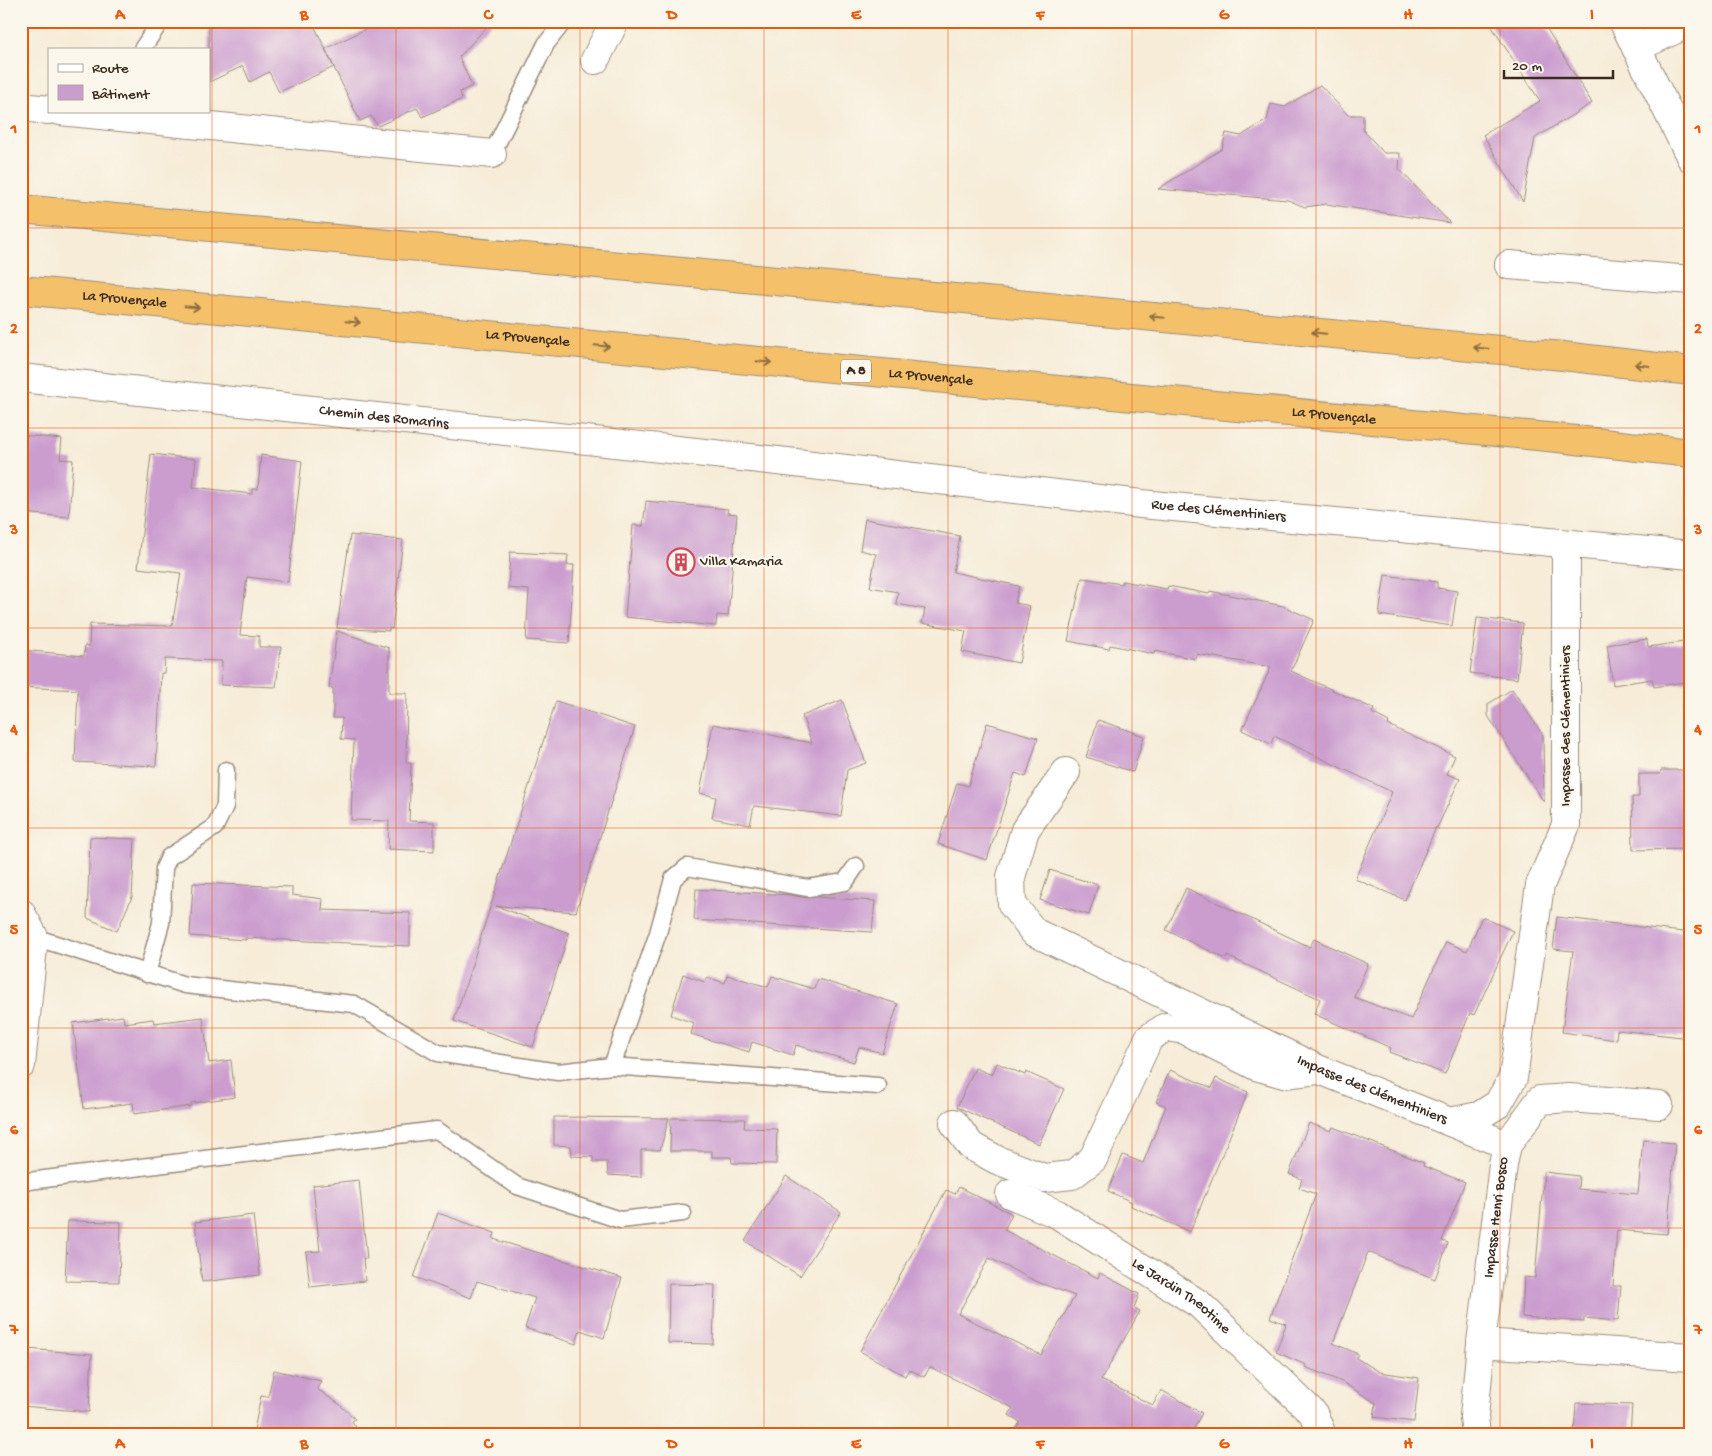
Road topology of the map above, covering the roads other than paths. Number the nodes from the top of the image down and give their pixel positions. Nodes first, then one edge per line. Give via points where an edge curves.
1 (161, 21) edge
2 (564, 21) edge
3 (615, 21) edge
4 (1622, 21) edge
5 (1691, 22) edge
6 (143, 48) edge
7 (1636, 48) junction
8 (595, 60) dead end
9 (21, 108) edge
10 (48, 110) edge
11 (79, 112) edge
12 (117, 114) edge
13 (492, 154) joint
14 (1691, 158) edge
15 (21, 209) edge
16 (1509, 265) dead end
17 (1691, 280) edge
18 (21, 290) edge
19 (1691, 371) edge
20 (21, 378) edge
21 (1691, 453) edge
22 (747, 458) joint
23 (1566, 544) junction
24 (1691, 555) edge
25 (226, 770) dead end
26 (1066, 772) dead end
27 (856, 866) dead end
28 (21, 913) edge
29 (34, 937) junction
30 (147, 974) junction
31 (21, 1066) edge
32 (612, 1066) junction
33 (1320, 1070) junction
34 (878, 1086) dead end
35 (1659, 1106) dead end
36 (954, 1122) dead end
37 (1450, 1122) junction
38 (1507, 1145) junction
39 (21, 1182) edge
40 (1010, 1194) dead end
41 (683, 1213) dead end
42 (1481, 1343) junction
43 (1691, 1357) edge
44 (1322, 1435) edge
45 (1476, 1435) edge

1 - 6 lane
2 - 13 lane via 546,44
3 - 8 street
4 - 7 street
5 - 7 street
7 - 14 street
9 - 10 street
11 - 12 street
12 - 13 street
19 -> 15 highway via 1553,355
16 - 17 street
18 -> 21 highway, La Provençale / A 8
20 - 22 street, Chemin des Romarins
22 - 23 street, Rue des Clémentiniers via 1141,504
23 - 24 street, Rue des Clémentiniers
23 - 37 street, Impasse des Clémentiniers via 1566,824 1540,884 1513,1078 1498,1104 1480,1116
25 - 30 lane via 225,806 214,827 169,857 164,868 162,923
26 - 33 street, Impasse des Clémentiniers via 1025,830 1011,877 1012,904 1034,932
27 - 32 lane via 845,882 808,888 687,867 672,879 658,933
28 - 29 street
29 - 30 lane
29 - 31 street
30 - 32 lane via 185,986 354,1004 438,1053 558,1072
32 - 34 lane
33 - 36 street via 1284,1074 1256,1066 1185,1030 1166,1027 1149,1038 1093,1159 1072,1175 1044,1178 998,1160 972,1146
33 - 37 street, Impasse des Clémentiniers
35 - 38 street, Impasse Henri Bosco via 1569,1098 1540,1100
37 - 38 street
38 - 42 street, Impasse Henri Bosco
39 - 41 lane via 437,1130 517,1186 620,1220
40 - 44 street, Le Jardin Theotime via 1057,1214 1198,1304 1313,1413
42 - 43 street
42 - 45 street, Impasse Henri Bosco via 1474,1417

